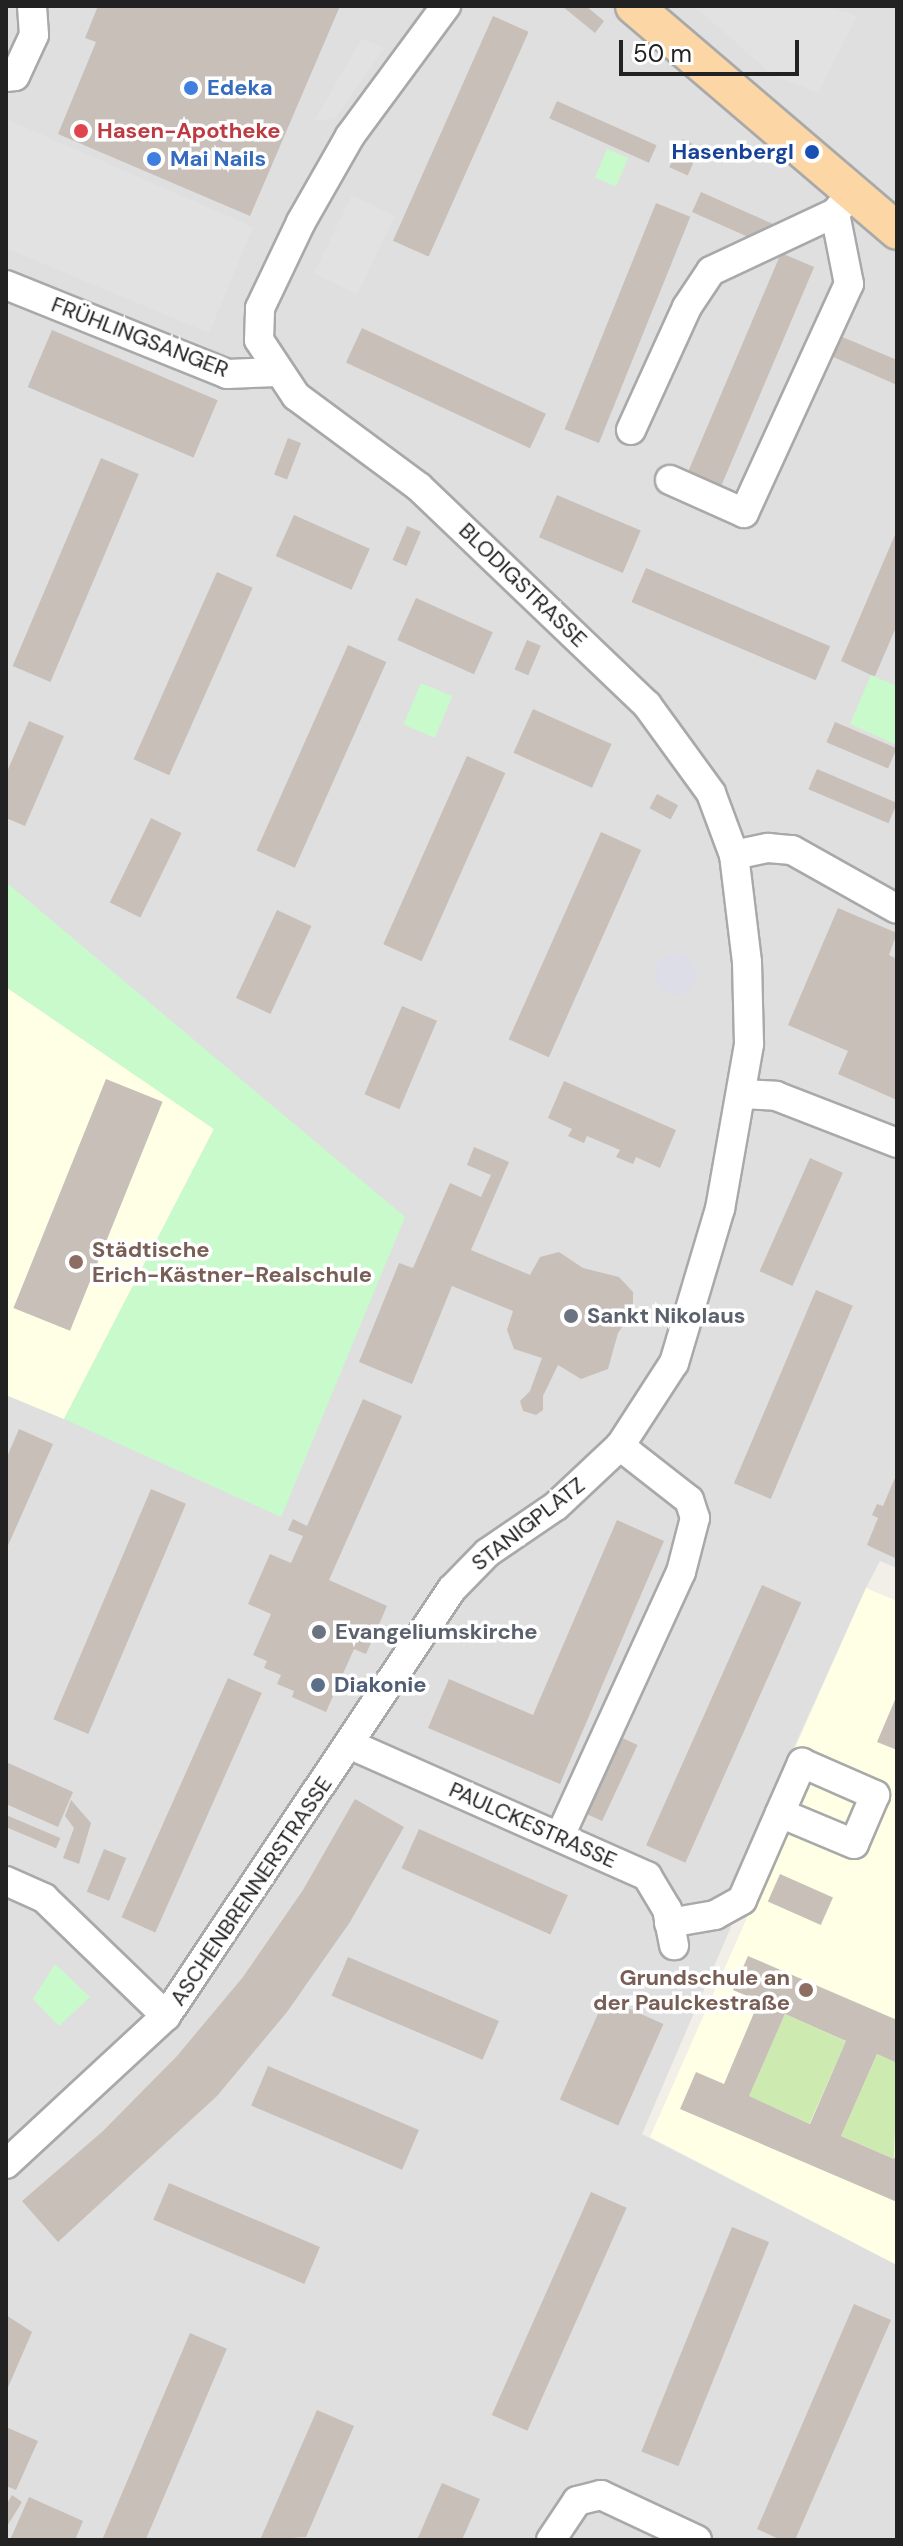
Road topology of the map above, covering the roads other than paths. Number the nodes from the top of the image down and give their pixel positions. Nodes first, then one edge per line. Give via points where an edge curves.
1 (32, 6) edge
2 (446, 6) edge
3 (634, 6) edge
4 (6, 77) edge
5 (843, 203) junction
6 (897, 231) edge
7 (6, 285) edge
8 (276, 372) junction
9 (631, 430) dead end
10 (670, 480) dead end
11 (734, 855) junction
12 (897, 909) edge
13 (742, 1094) junction
14 (897, 1143) edge
15 (708, 1254) joint
16 (620, 1446) junction
17 (349, 1744) junction
18 (780, 1813) dead end
19 (560, 1836) junction
20 (6, 1881) edge
21 (166, 2016) junction
22 (6, 2164) edge
23 (551, 2540) edge
24 (697, 2540) edge

1 - 4 street via 34,35 15,76
2 - 8 street, BLODIGSTRASSE via 350,136 276,270 260,308 259,340
3 - 5 main road
5 - 6 main road
5 - 9 street via 711,271 687,307
5 - 10 street via 849,284 744,513
7 - 8 street, FRÜHLINGSANGER via 227,374
8 - 11 street, BLODIGSTRASSE via 333,427 419,487 647,705 711,793
11 - 12 street via 768,848 792,850
11 - 13 street, BLODIGSTRASSE via 747,962 749,1044
13 - 14 street via 776,1096
13 - 15 street, BLODIGSTRASSE
15 - 16 street, STANIGPLATZ via 674,1363
16 - 17 street, STANIGPLATZ via 556,1506 467,1572
16 - 19 street via 689,1500 695,1518 681,1572
17 - 19 street, PAULCKESTRASSE
17 - 21 street, ASCHENBRENNERSTRASSE
18 - 19 street, PAULCKESTRASSE via 742,1900 672,1934 647,1876
20 - 21 street via 44,1898
21 - 22 street, ASCHENBRENNERSTRASSE
23 - 24 street via 577,2501 601,2495

